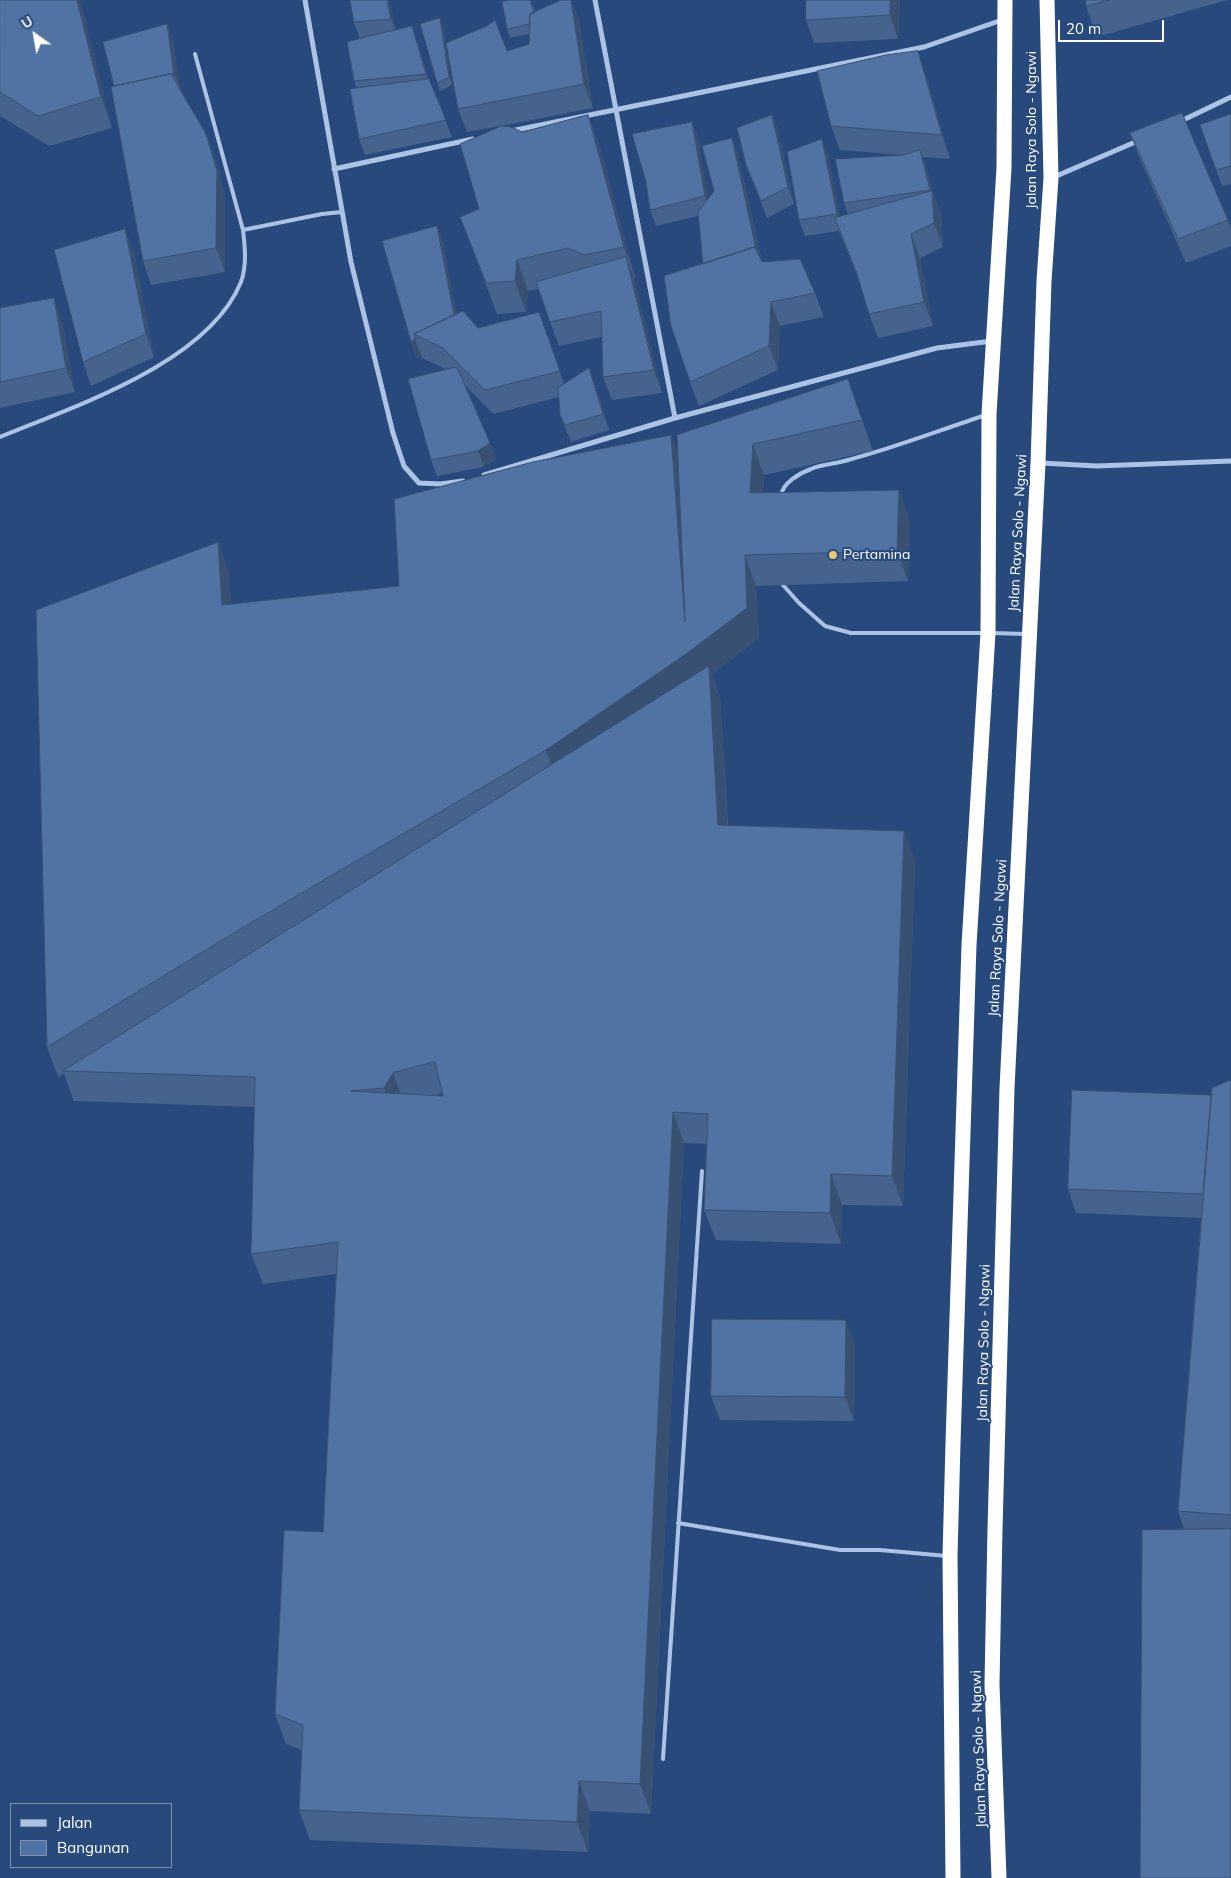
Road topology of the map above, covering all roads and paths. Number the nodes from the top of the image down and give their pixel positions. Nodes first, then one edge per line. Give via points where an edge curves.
1 (305, 0) edge
2 (595, 0) edge
3 (1005, 0) edge
4 (1047, 0) edge
5 (1005, 19) junction
6 (195, 54) dead end
7 (1231, 97) edge
8 (616, 109) junction
9 (1172, 125) edge
10 (509, 132) edge
11 (1147, 137) edge
12 (480, 138) edge
13 (334, 169) junction
14 (1051, 178) junction
15 (342, 212) junction
16 (243, 230) junction
17 (993, 341) junction
18 (988, 414) junction
19 (675, 418) junction
20 (0, 437) edge
21 (1231, 461) edge
22 (1038, 463) junction
23 (475, 478) edge
24 (466, 480) edge
25 (781, 500) edge
26 (784, 585) edge
27 (988, 633) junction
28 (1029, 634) junction
29 (702, 1170) dead end
30 (678, 1523) junction
31 (950, 1556) junction
32 (663, 1759) dead end
33 (953, 1878) edge
34 (998, 1878) edge

1 - 13 street
2 - 8 street
3 - 5 highway, Jalan Raya Solo - Ngawi
4 - 14 highway, Jalan Raya Solo - Ngawi
5 - 8 street via 924,47
5 - 17 highway, Jalan Raya Solo - Ngawi via 1004,168
6 - 16 lane
7 - 9 street
8 - 10 street
8 - 19 street
11 - 14 street
12 - 13 street
13 - 15 street
14 - 22 highway, Jalan Raya Solo - Ngawi
15 - 16 lane
15 - 24 street via 351,262 404,466 419,483
16 - 20 lane via 246,259 241,281 231,303 201,336 158,366 106,393
17 - 18 highway, Jalan Raya Solo - Ngawi
17 - 19 street via 937,348
18 - 25 lane via 848,461 813,468 786,485 781,492
18 - 27 highway, Jalan Raya Solo - Ngawi
19 - 23 street
21 - 22 street via 1097,466
22 - 28 highway, Jalan Raya Solo - Ngawi
26 - 27 lane via 825,626 851,633
27 - 28 lane
27 - 31 highway, Jalan Raya Solo - Ngawi via 969,945
28 - 34 highway, Jalan Raya Solo - Ngawi via 1007,1088 995,1530 992,1684
29 - 30 lane
30 - 31 lane via 840,1550
30 - 32 lane
31 - 33 highway, Jalan Raya Solo - Ngawi

